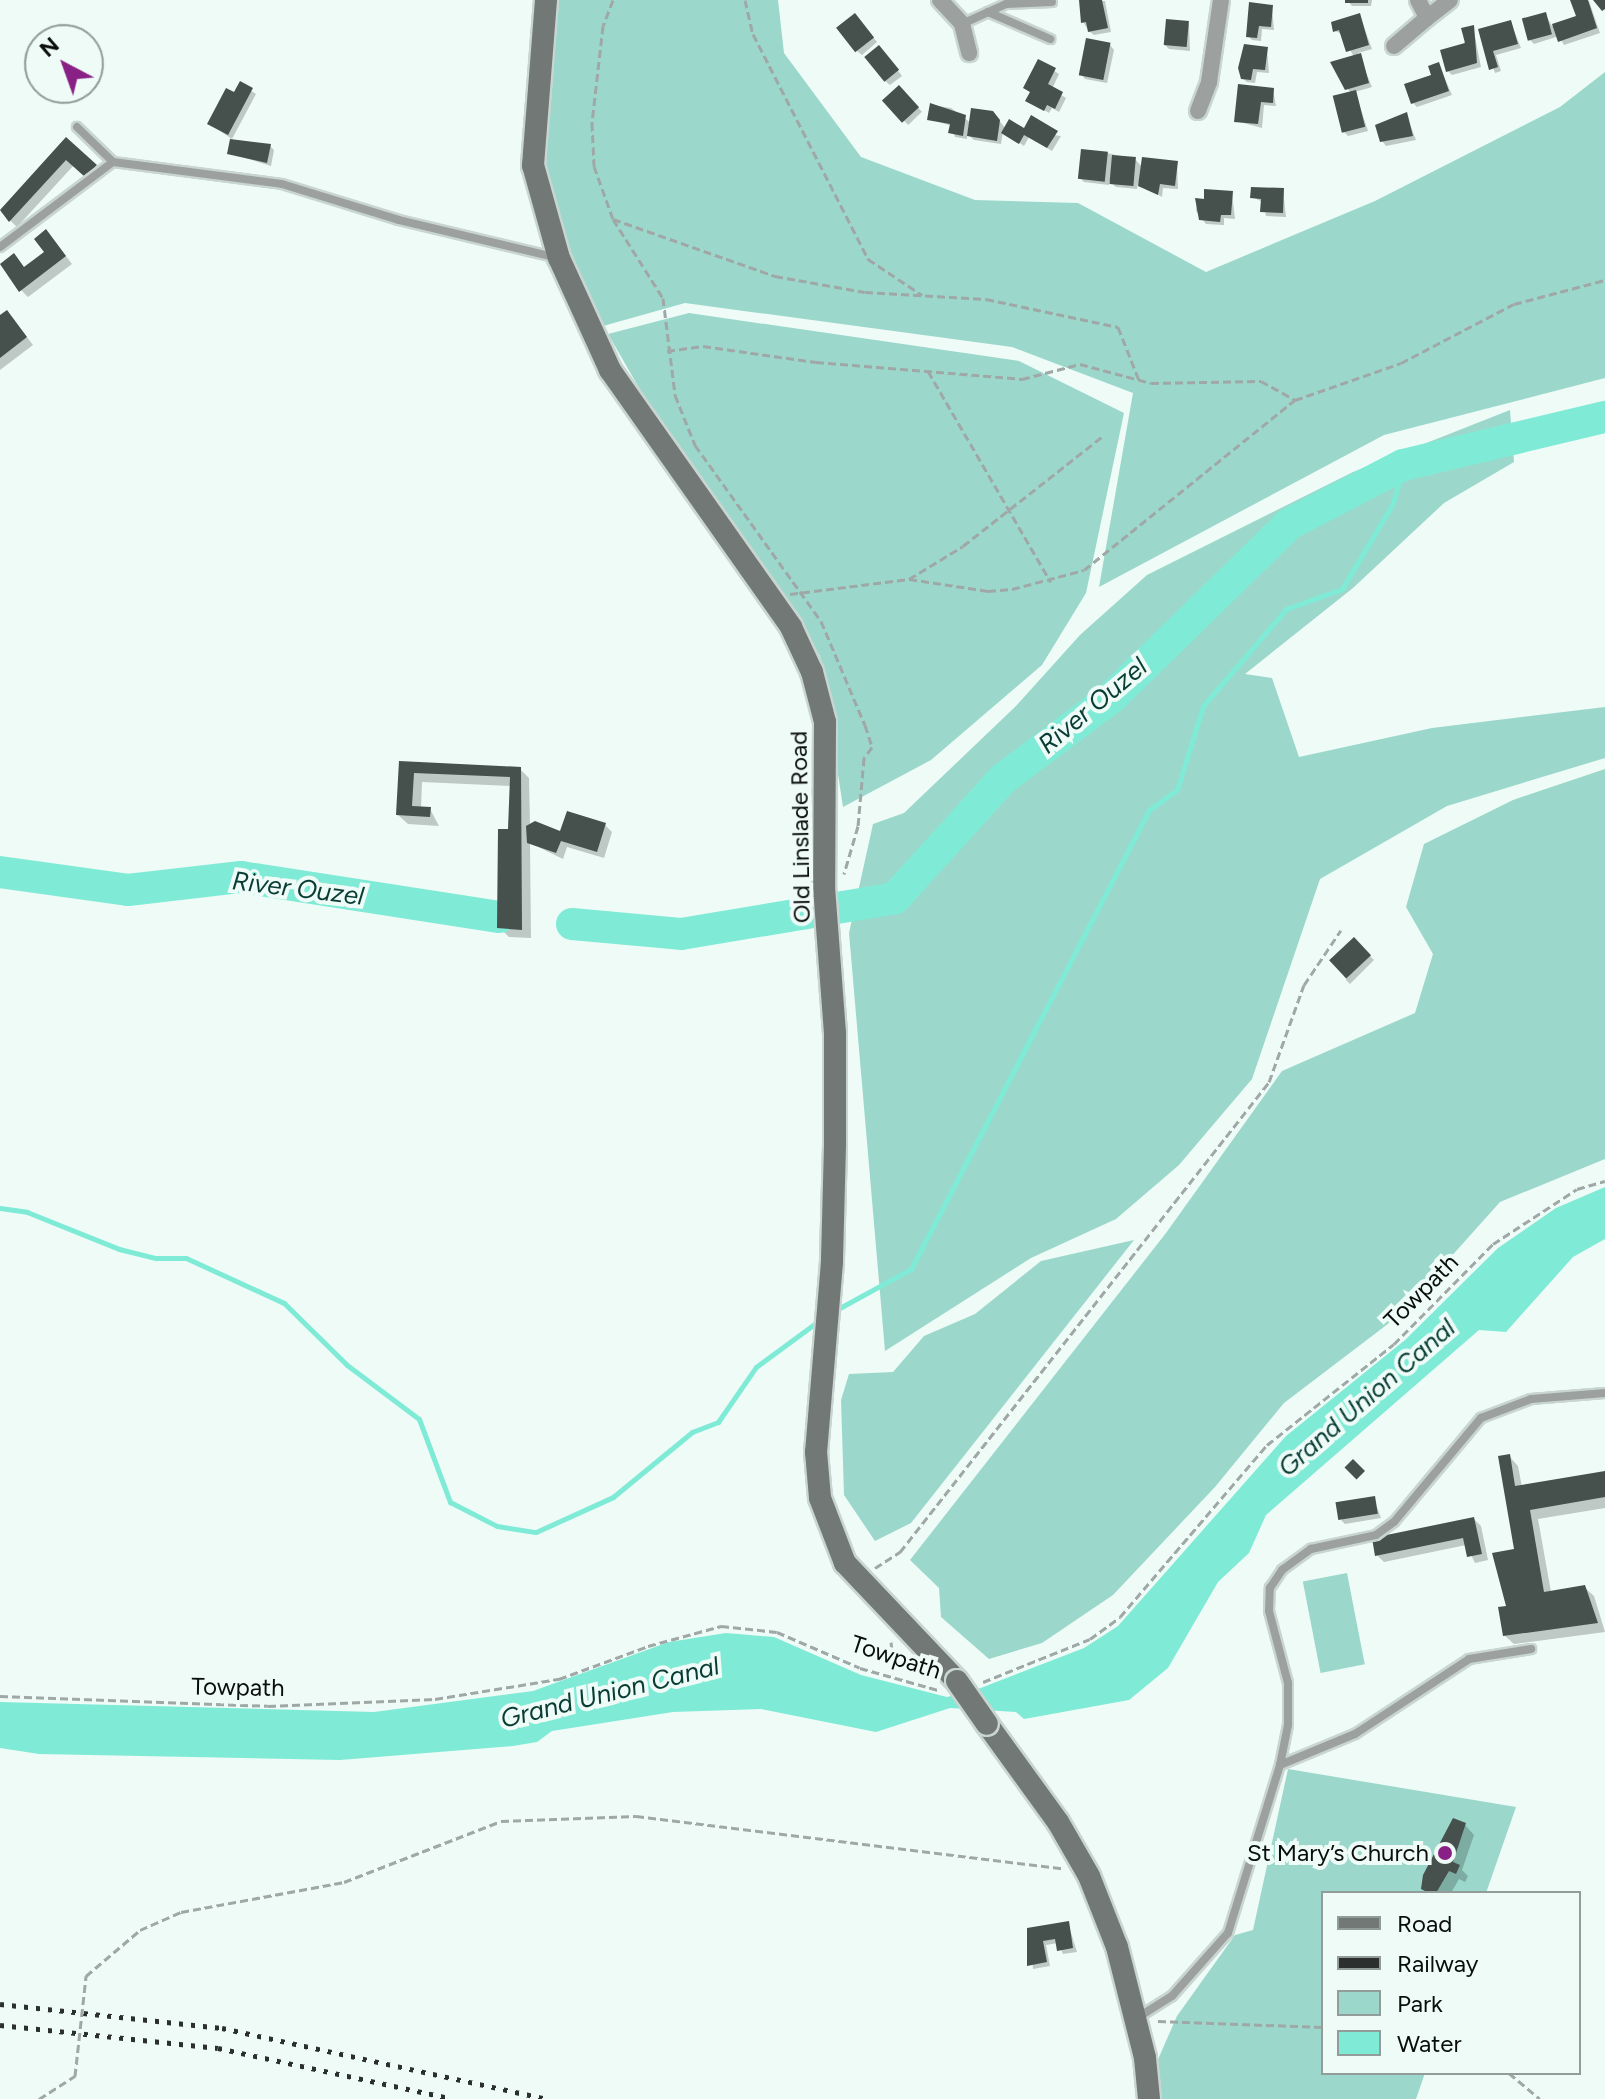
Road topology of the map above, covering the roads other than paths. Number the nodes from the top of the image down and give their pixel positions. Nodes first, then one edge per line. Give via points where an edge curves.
1 (546, 0) edge
2 (940, 0) edge
3 (1221, 0) edge
4 (1418, 0) edge
5 (1450, 0) edge
6 (1052, 2) dead end
7 (988, 12) junction
8 (1427, 18) junction
9 (962, 24) junction
10 (1050, 39) dead end
11 (1394, 46) dead end
12 (969, 53) dead end
13 (1198, 111) dead end
14 (77, 127) dead end
15 (113, 162) junction
16 (0, 247) edge
17 (559, 258) junction
18 (1605, 1393) edge
19 (1531, 1649) dead end
20 (1280, 1765) junction
21 (1134, 2020) junction
22 (1149, 2099) edge

1 - 17 street, Old Linslade Road via 533,165
2 - 9 street
3 - 13 street via 1209,82
4 - 8 street
5 - 8 street
6 - 7 lane via 1006,4
7 - 9 lane
7 - 10 lane
8 - 11 street
9 - 12 street
14 - 15 lane
15 - 16 lane
15 - 17 lane via 282,184 399,220
17 - 21 street, Old Linslade Road, bridge via 610,370 791,627 812,672 825,722 827,930 835,1033 832,1262 816,1452 820,1498 833,1539 859,1579 962,1687 1049,1809 1085,1870 1117,1947
18 - 20 lane via 1531,1399 1481,1418 1394,1522 1376,1535 1311,1549 1282,1570 1270,1588 1269,1611 1288,1683 1288,1725
19 - 20 lane via 1469,1659 1355,1734
20 - 21 lane via 1228,1933 1172,1996
21 - 22 street

